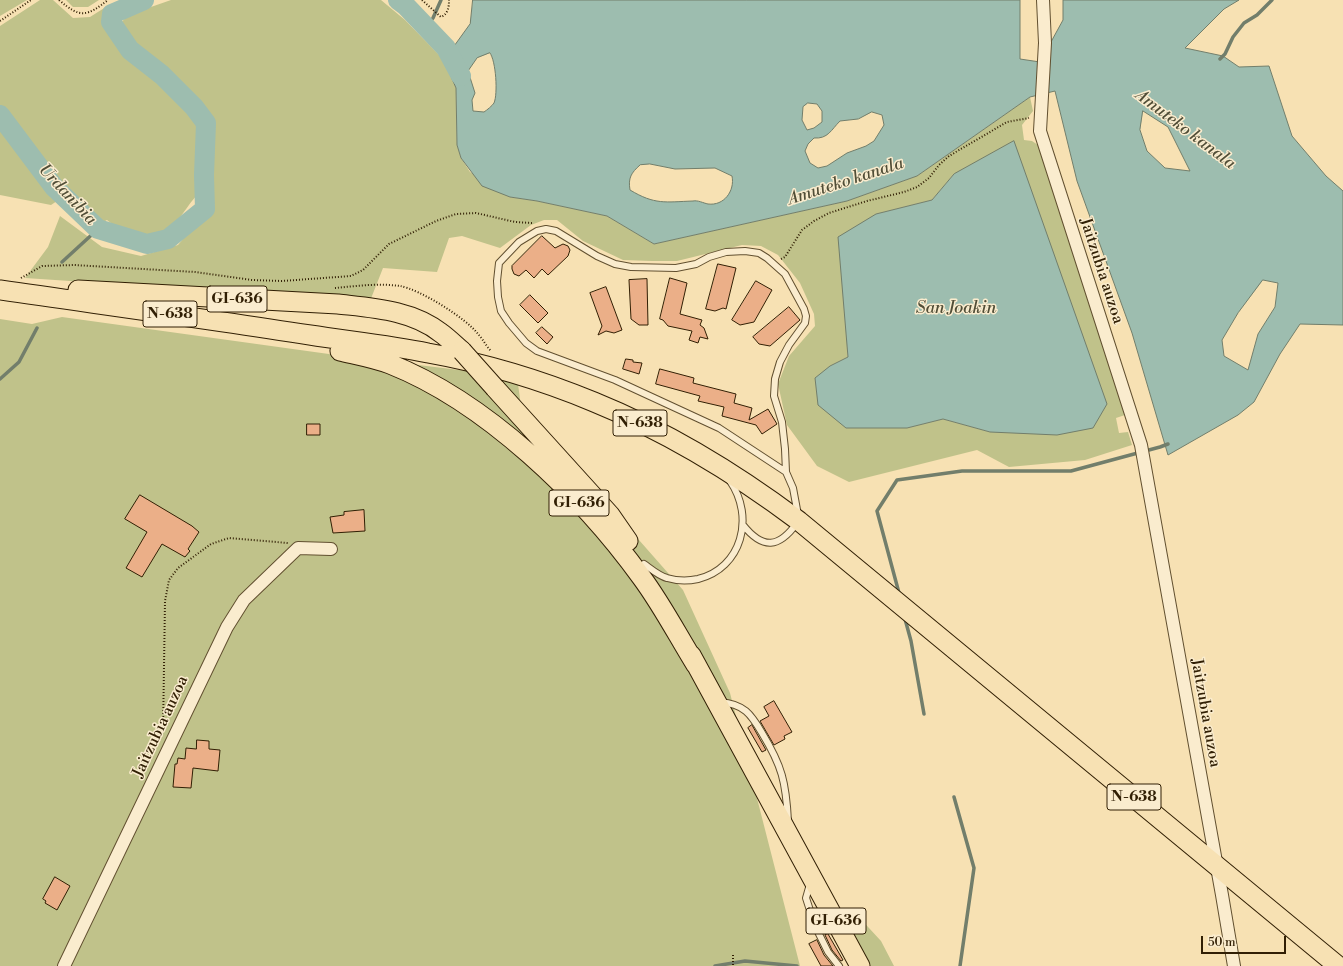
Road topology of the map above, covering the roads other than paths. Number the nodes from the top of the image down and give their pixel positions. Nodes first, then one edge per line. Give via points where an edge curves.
1 (1043, 0) edge
2 (0, 285) edge
3 (0, 290) edge
4 (0, 302) edge
5 (284, 340) junction
6 (341, 340) junction
7 (719, 465) junction
8 (786, 472) junction
9 (799, 521) junction
10 (743, 525) junction
11 (331, 549) dead end
12 (644, 564) junction
13 (696, 665) junction
14 (716, 702) junction
15 (788, 834) junction
16 (1217, 866) junction
17 (811, 876) junction
18 (64, 966) edge
19 (839, 966) edge
20 (860, 966) edge
21 (1234, 966) edge
22 (1338, 966) edge

1 - 16 street, Jaitzubia auzoa via 1045,43 1040,131 1140,445
2 - 12 main road, GI-636, bridge via 330,304 375,308 419,320 440,332 462,351 610,515
3 - 6 main road, N-638
4 - 5 main road, GI-636
5 - 6 main road, N-638
5 - 13 main road, GI-636 via 389,363 423,379 483,417 566,489 610,537 642,579
6 - 7 main road, N-638 via 426,352 524,377 595,402 670,437
7 - 9 main road, N-638
7 - 10 lane via 739,499
8 - 8 lane via 782,422 774,396 775,378 780,362 805,323 806,316 785,274 774,263 759,253 745,251 726,252 696,264 676,268 631,268 597,256 556,231 546,229 537,231 519,242 499,263 497,281 501,311 526,343 537,351 614,380 719,428
8 - 9 lane via 793,488
9 - 10 lane via 790,533 773,543 764,542 750,534
9 - 16 main road, N-638
10 - 12 lane via 735,551 724,566 709,576 690,580 668,578
11 - 18 street, Jaitzubia auzoa via 298,548 244,600 231,620
12 - 13 main road, GI-636
13 - 14 main road, GI-636
14 - 15 main road, GI-636
14 - 15 lane via 741,706 752,716 774,752 782,770 787,795
15 - 17 main road, GI-636
16 - 21 street, Jaitzubia auzoa
16 - 22 main road, N-638
17 - 19 lane via 806,898 815,926 828,952
17 - 20 main road, GI-636

